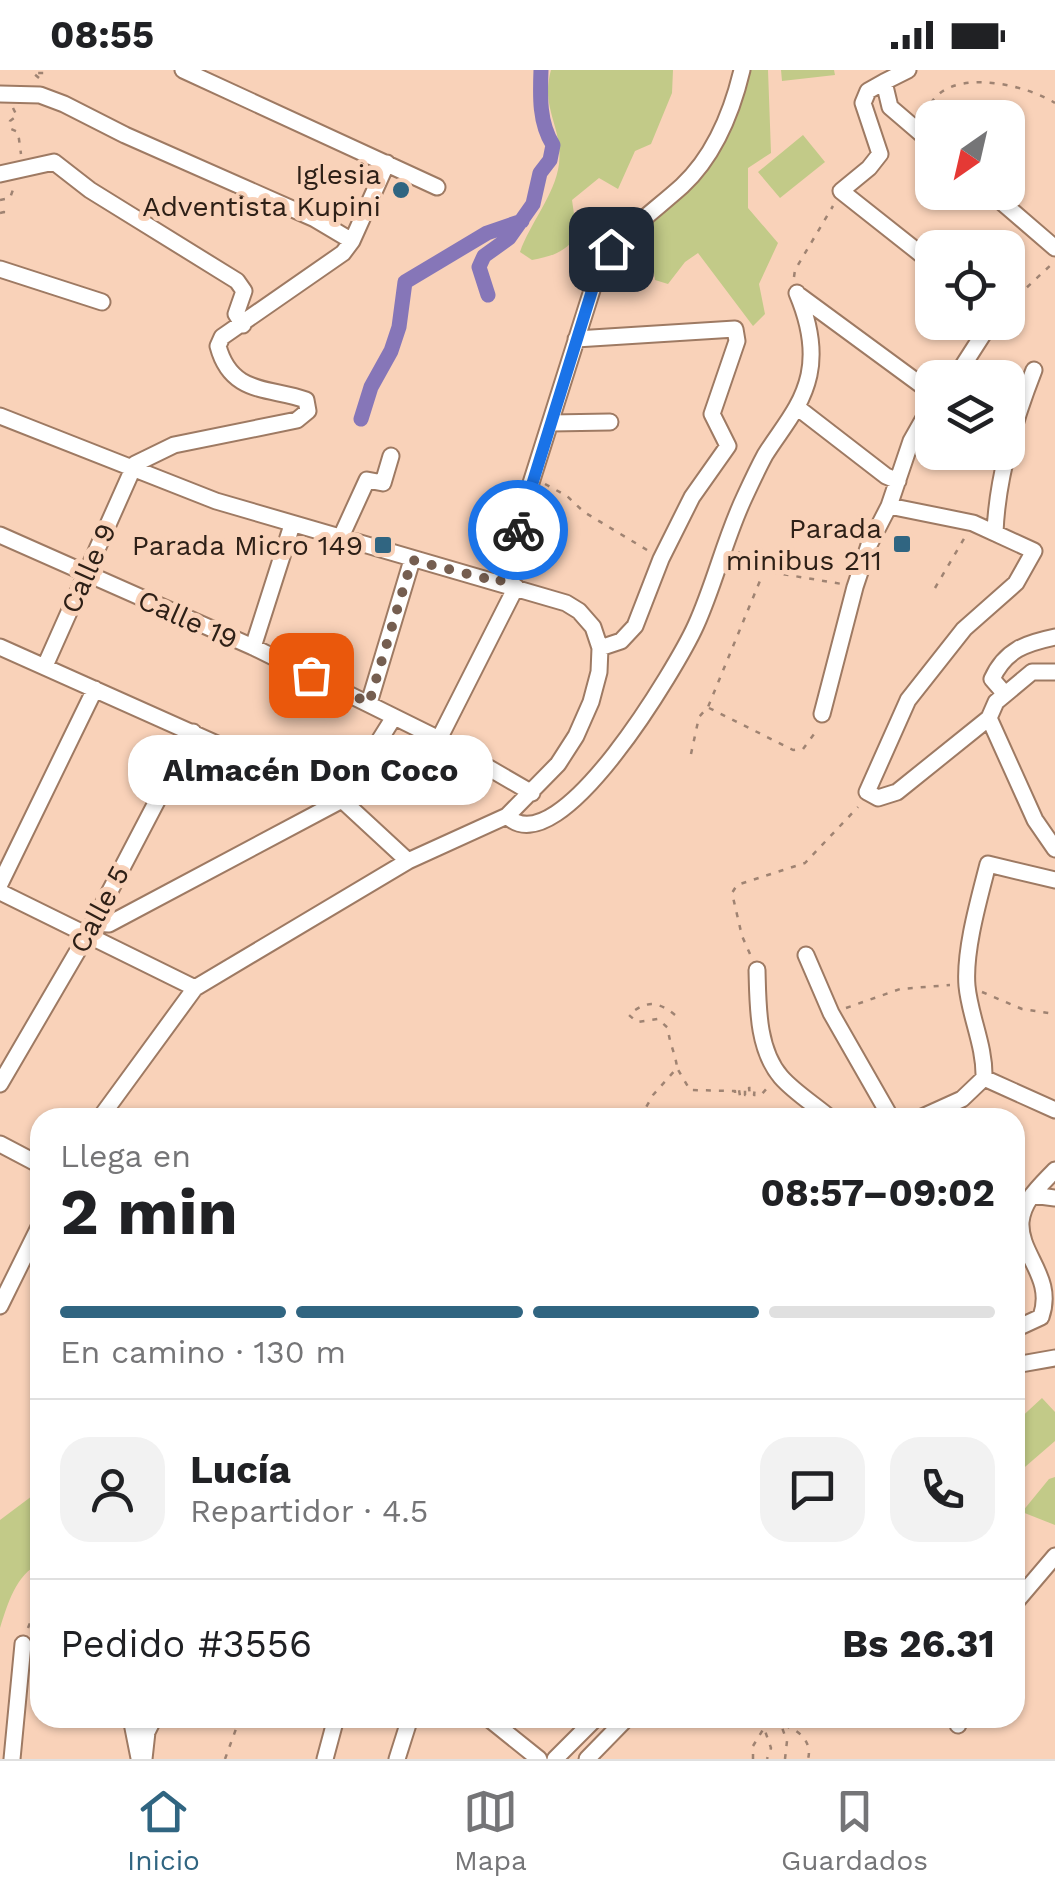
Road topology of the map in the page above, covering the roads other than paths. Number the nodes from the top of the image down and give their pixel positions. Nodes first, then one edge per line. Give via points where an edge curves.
1 (183, 70) edge
2 (742, 70) edge
3 (908, 70) edge
4 (884, 82) junction
5 (0, 94) edge
6 (915, 129) edge
7 (387, 163) junction
8 (0, 174) edge
9 (436, 187) dead end
10 (1011, 210) edge
11 (352, 241) junction
12 (1055, 248) edge
13 (915, 249) edge
14 (0, 269) edge
15 (102, 302) dead end
16 (244, 325) junction
17 (576, 339) junction
18 (1034, 370) dead end
19 (915, 380) edge
20 (798, 408) junction
21 (0, 416) edge
22 (610, 422) dead end
23 (551, 423) junction
24 (915, 434) edge
25 (391, 456) dead end
26 (132, 470) junction
27 (898, 482) junction
28 (889, 506) junction
29 (292, 525) junction
30 (995, 533) junction
31 (0, 535) edge
32 (340, 539) junction
33 (412, 560) junction
34 (86, 574) junction
35 (508, 584) junction
36 (1055, 636) edge
37 (0, 647) edge
38 (253, 647) junction
39 (600, 648) junction
40 (45, 666) junction
41 (1055, 672) edge
42 (95, 690) junction
43 (1005, 694) junction
44 (369, 703) junction
45 (822, 714) road end
46 (394, 717) junction
47 (988, 718) junction
48 (193, 732) junction
49 (439, 739) junction
50 (532, 793) junction
51 (342, 800) junction
52 (507, 816) junction
53 (1054, 846) edge
54 (408, 861) junction
55 (1055, 880) edge
56 (0, 884) edge
57 (0, 892) edge
58 (90, 929) junction
59 (806, 955) dead end
60 (757, 970) road end
61 (195, 988) junction
62 (984, 1078) junction
63 (0, 1084) edge
64 (107, 1108) edge
65 (818, 1108) edge
66 (885, 1108) edge
67 (942, 1108) edge
68 (1055, 1110) edge
69 (0, 1144) edge
70 (30, 1160) edge
71 (1055, 1170) edge
72 (1032, 1195) junction
73 (1055, 1198) edge
74 (1025, 1213) edge
75 (1025, 1240) edge
76 (30, 1244) edge
77 (0, 1306) edge
78 (1050, 1316) edge
79 (1025, 1325) edge
80 (1055, 1358) edge
81 (1025, 1363) edge
82 (1055, 1556) edge
83 (1025, 1591) edge
84 (23, 1644) road end
85 (133, 1728) edge
86 (149, 1728) edge
87 (334, 1728) edge
88 (407, 1728) edge
89 (500, 1728) edge
90 (586, 1728) edge
91 (616, 1728) edge
92 (12, 1759) edge
93 (141, 1759) edge
94 (326, 1759) edge
95 (397, 1759) edge
96 (539, 1759) edge
97 (555, 1759) edge
98 (587, 1759) edge

1 - 7 street
2 - 17 street via 729,115 699,166 620,238 599,268
3 - 4 street
4 - 6 street via 890,106
4 - 13 street via 863,103 880,154 840,191
5 - 11 street via 40,95 64,104
7 - 9 street
7 - 11 street
8 - 16 street via 62,166 237,281 244,291 236,314
10 - 12 street
11 - 16 street via 336,260
14 - 15 street
16 - 26 street via 218,346 228,367 254,389 306,400 305,416 174,445
17 - 23 street
17 - 39 street via 734,329 736,340 712,414 728,446 692,497 630,634
18 - 30 street via 998,491
19 - 20 street via 797,293 812,354
20 - 27 street
20 - 52 street via 765,456 724,542 682,654 602,773 551,816 528,824
21 - 26 street
22 - 23 street
23 - 35 street
24 - 27 street
25 - 32 street via 384,483 368,480
26 - 29 street
26 - 34 street, Calle 9
27 - 28 street
28 - 30 street
28 - 45 street via 855,586
29 - 32 street
29 - 38 street
30 - 47 street via 1034,551 1016,583 964,630 908,700 868,785 870,795 898,792
31 - 34 street, Calle 19
32 - 33 street
33 - 35 street
33 - 44 street
34 - 38 street, Calle 19
34 - 40 street, Calle 9
35 - 39 street via 579,610
35 - 49 street
36 - 43 street via 1008,654 992,679
37 - 40 street
38 - 44 street, Calle 19
39 - 50 street via 592,702 558,764
40 - 42 street
41 - 43 street via 1032,672
42 - 48 street
42 - 56 street
43 - 47 street
44 - 46 street, Calle 19
46 - 49 street, Calle 19
46 - 51 street
47 - 53 street
48 - 51 street
48 - 58 street, Calle 5
49 - 50 street, Calle 19
50 - 52 street
51 - 54 street
51 - 58 street
52 - 54 street
54 - 61 street
55 - 62 street via 988,864 967,986
57 - 58 street
58 - 61 street
58 - 63 street, Calle 5
59 - 66 street
60 - 65 street via 766,1045 782,1077
61 - 64 street
62 - 67 street
62 - 68 street
69 - 70 street
71 - 72 street
72 - 73 street
72 - 74 street
75 - 78 street via 1047,1282
76 - 77 street
78 - 79 street
80 - 81 street
82 - 83 street
84 - 92 street
85 - 93 street
86 - 93 street
87 - 94 street
88 - 95 street
89 - 96 street
90 - 97 street
91 - 98 street

